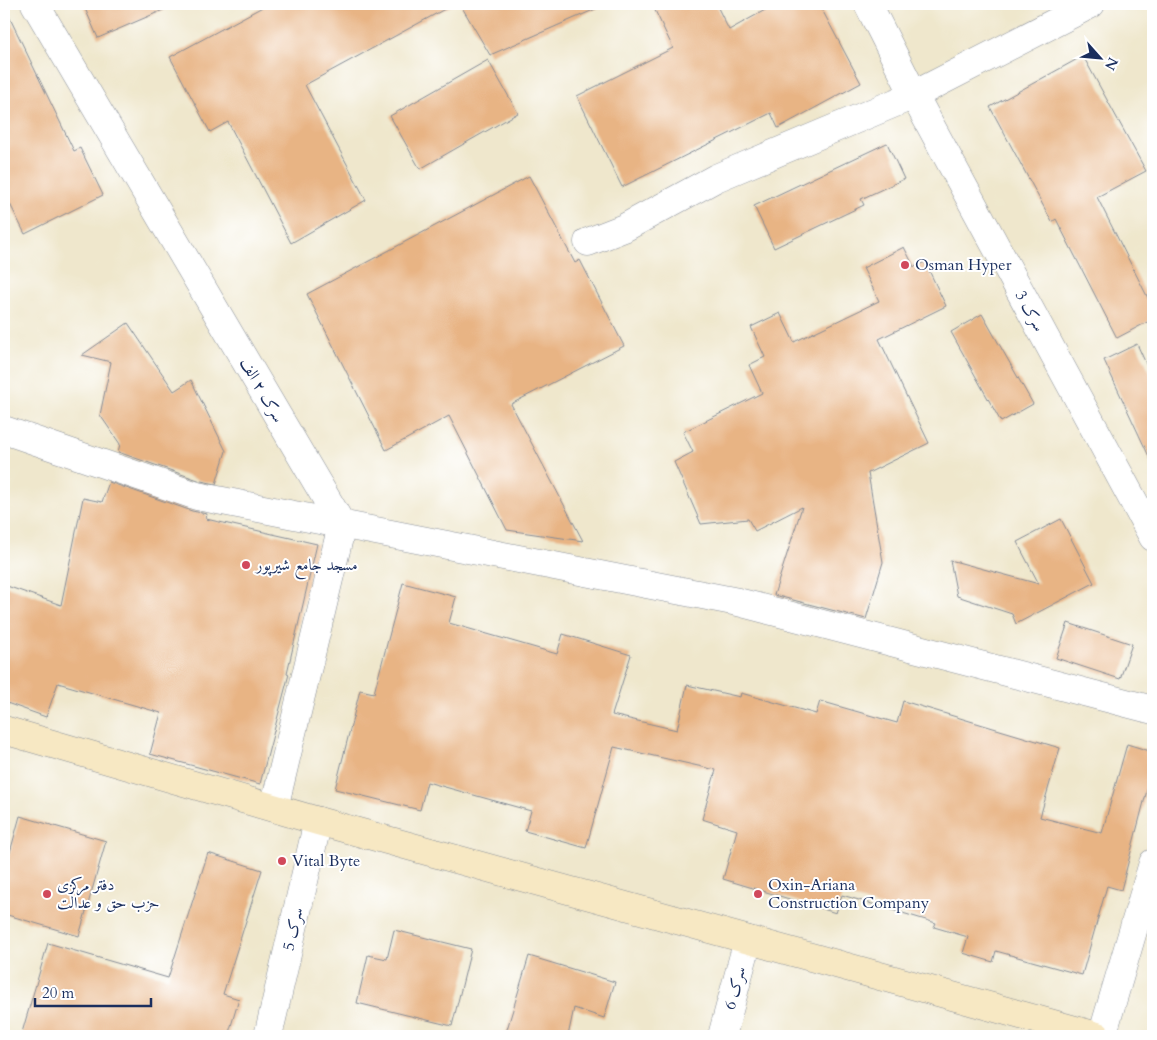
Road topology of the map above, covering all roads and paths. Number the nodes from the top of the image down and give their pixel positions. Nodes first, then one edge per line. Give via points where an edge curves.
1 (35, 4) edge
2 (868, 4) edge
3 (1091, 4) edge
4 (914, 95) junction
5 (588, 242) dead end
6 (4, 430) edge
7 (342, 525) junction
8 (1153, 537) edge
9 (1153, 710) edge
10 (4, 730) edge
11 (274, 808) junction
12 (318, 821) junction
13 (1153, 863) edge
14 (748, 940) junction
15 (268, 1036) edge
16 (722, 1036) edge
17 (1097, 1036) edge
18 (1102, 1036) edge

1 - 7 street, سرک ۲ الف
2 - 4 street, سرک 3
3 - 4 street
4 - 5 street via 716,178 624,228
4 - 8 street, سرک 3
6 - 7 street via 197,496
7 - 9 street via 738,602
7 - 11 street
10 - 11 street
11 - 12 street
12 - 14 street
12 - 15 street, سرک 5
13 - 18 street
14 - 16 street, سرک 6
14 - 17 street

